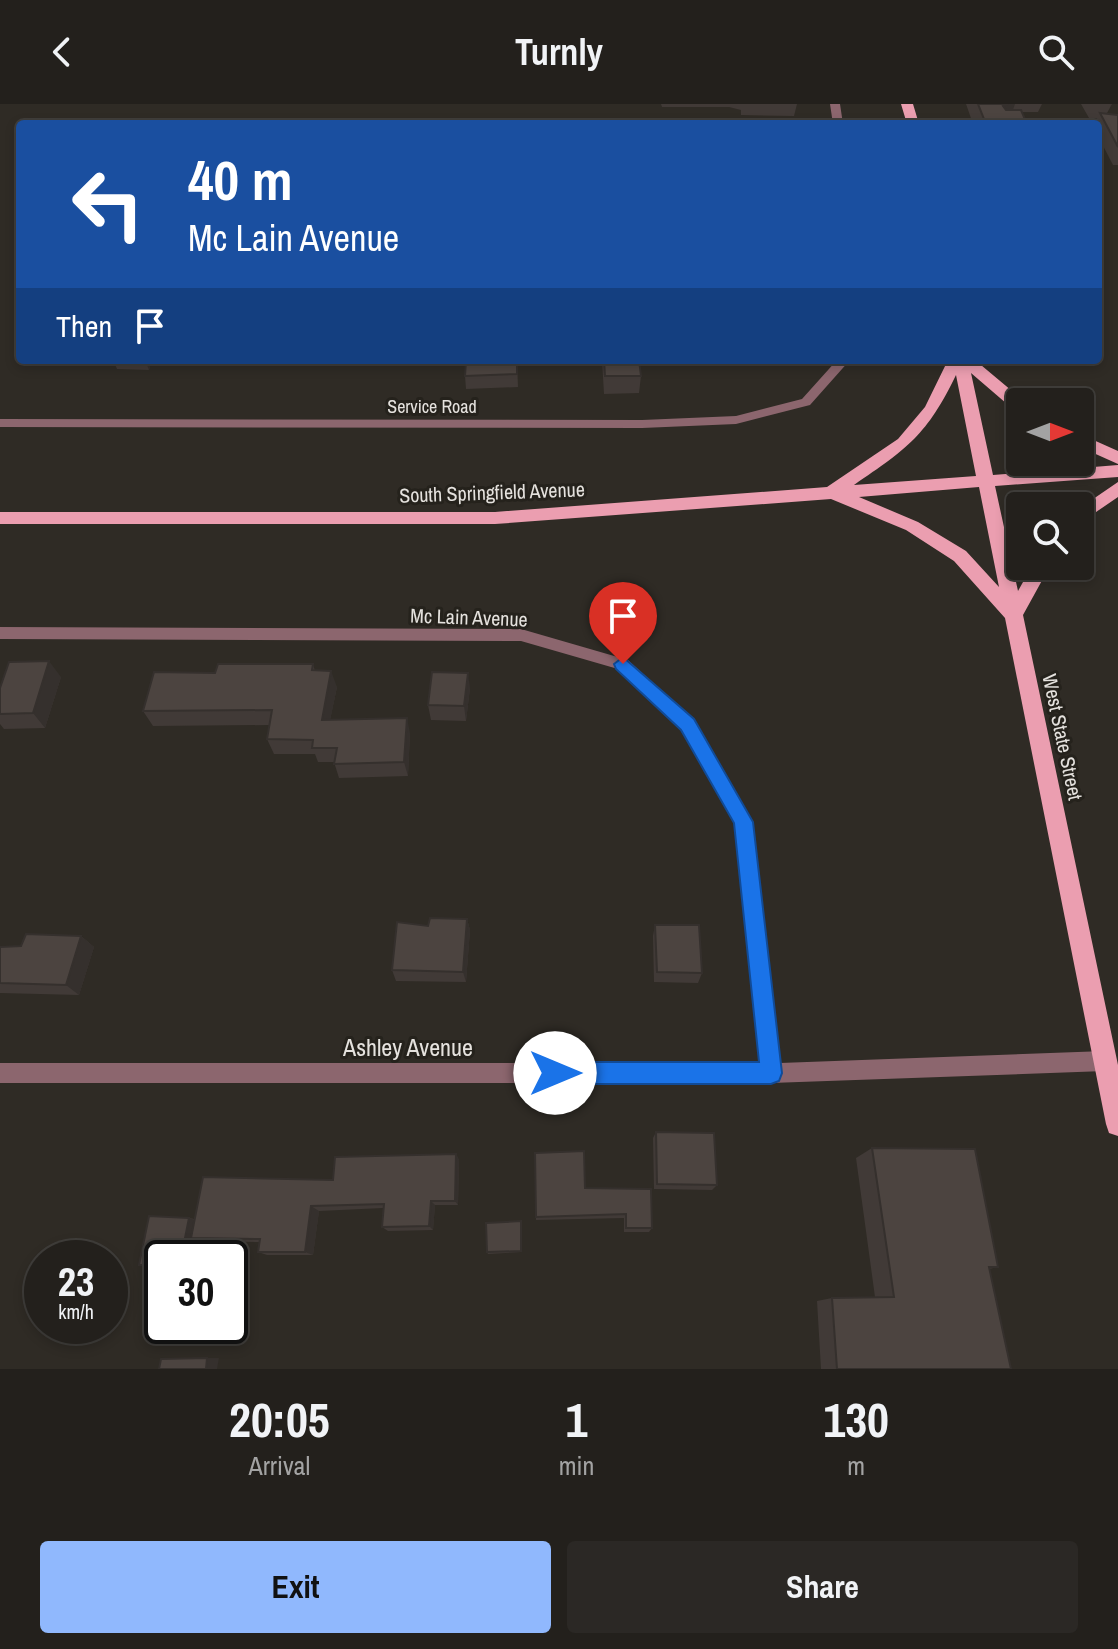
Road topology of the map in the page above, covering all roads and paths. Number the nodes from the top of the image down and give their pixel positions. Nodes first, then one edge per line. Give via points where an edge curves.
1 (840, 364) edge
2 (959, 364) edge
3 (962, 364) edge
4 (966, 364) edge
5 (1006, 395) edge
6 (0, 423) edge
7 (1094, 447) edge
8 (1118, 458) edge
9 (1118, 471) edge
10 (985, 479) junction
11 (1118, 488) edge
12 (832, 492) junction
13 (1094, 506) edge
14 (0, 518) edge
15 (1033, 580) edge
16 (1013, 615) junction
17 (0, 633) edge
18 (1105, 1061) junction
19 (0, 1073) edge
20 (771, 1073) junction
21 (1118, 1124) edge

1 - 6 street, Service Road via 806,402 736,420
2 - 12 main road via 904,443
3 - 10 main road, West State Street
4 - 5 main road
7 - 8 main road
9 - 10 main road, South Springfield Avenue
10 - 12 main road, South Springfield Avenue
10 - 16 main road, West State Street
11 - 13 main road
12 - 14 main road, South Springfield Avenue via 495,518
12 - 16 main road via 912,526 960,556
15 - 16 main road
16 - 18 main road, West State Street
17 - 20 street, Mc Lain Avenue via 521,635 623,664 687,725 744,822
18 - 20 street, Ashley Avenue
18 - 21 main road, West State Street
19 - 20 street, Ashley Avenue

